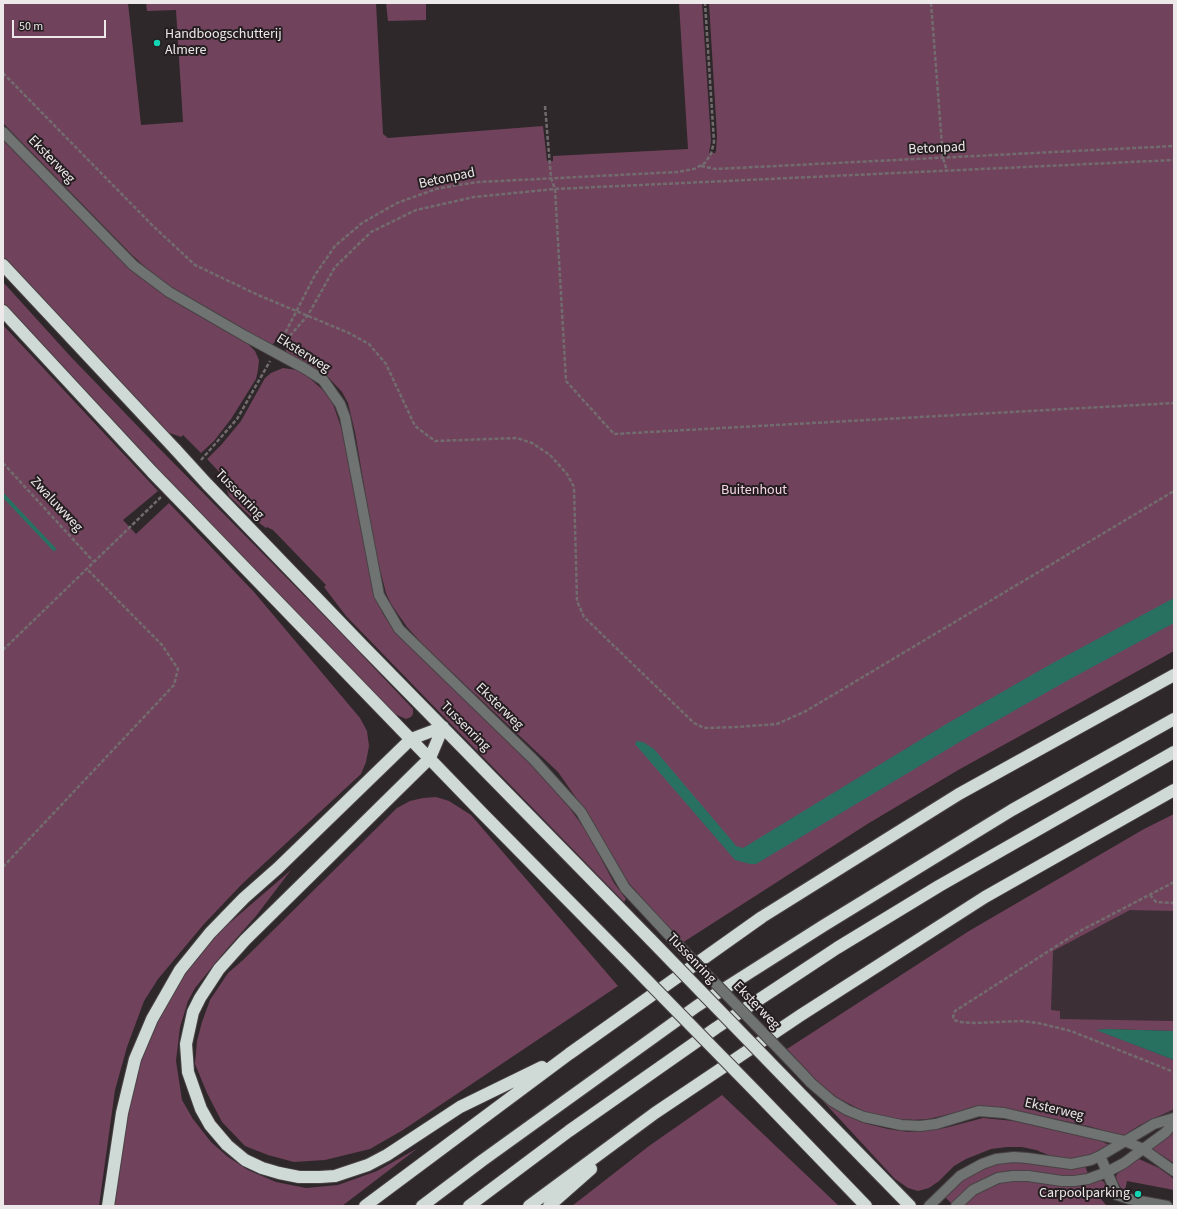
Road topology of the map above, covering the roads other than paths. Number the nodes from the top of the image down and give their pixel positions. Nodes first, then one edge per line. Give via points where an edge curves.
1 (3, 132) edge
2 (3, 265) edge
3 (3, 311) edge
4 (1174, 675) edge
5 (1174, 719) edge
6 (443, 727) junction
7 (411, 739) junction
8 (1174, 752) edge
9 (430, 758) junction
10 (1174, 790) edge
11 (569, 1054) junction
12 (655, 1113) junction
13 (1174, 1118) edge
14 (1174, 1122) edge
15 (1122, 1143) junction
16 (1141, 1151) junction
17 (1100, 1156) junction
18 (1174, 1171) edge
19 (1107, 1172) junction
20 (108, 1206) edge
21 (365, 1206) edge
22 (422, 1206) edge
23 (469, 1206) edge
24 (529, 1206) edge
25 (549, 1206) edge
26 (866, 1206) edge
27 (910, 1206) edge
28 (929, 1206) edge
29 (956, 1206) edge
30 (1167, 1206) edge

1 - 15 street, Eksterweg, bridge via 134,264 169,292 323,380 340,404 345,417 379,594 399,629 534,760 581,812 625,888 811,1083 847,1110 883,1122 920,1126 936,1124 979,1111 1004,1113 1103,1136
2 - 6 highway, Tussenring, bridge via 207,484
3 - 7 highway, bridge via 154,473
4 - 11 highway via 959,794 769,912
5 - 22 highway via 1012,810 696,1006
6 - 7 highway
6 - 9 highway
6 - 27 highway, Tussenring, bridge
7 - 9 highway
7 - 20 highway via 244,898 190,956 169,986 148,1026 130,1077
8 - 23 highway via 946,882 837,948 716,1028
9 - 11 highway via 218,969 193,1012 186,1044 188,1072 201,1109 210,1125 227,1145 245,1160 262,1168 292,1176 335,1176 368,1165 460,1107
9 - 26 highway, bridge
10 - 12 highway via 986,897 801,1015
11 - 21 highway
12 - 24 highway
12 - 25 highway
13 - 15 street via 1154,1124
14 - 16 street via 1166,1132
15 - 16 street, Eksterweg
15 - 17 street
16 - 18 street, Eksterweg via 1146,1157 1156,1159
16 - 19 street
17 - 19 street
17 - 28 street via 1071,1164 1027,1158 996,1159 960,1176
19 - 29 street via 1074,1181 1028,1176 998,1178 973,1190
19 - 30 street via 1117,1195

